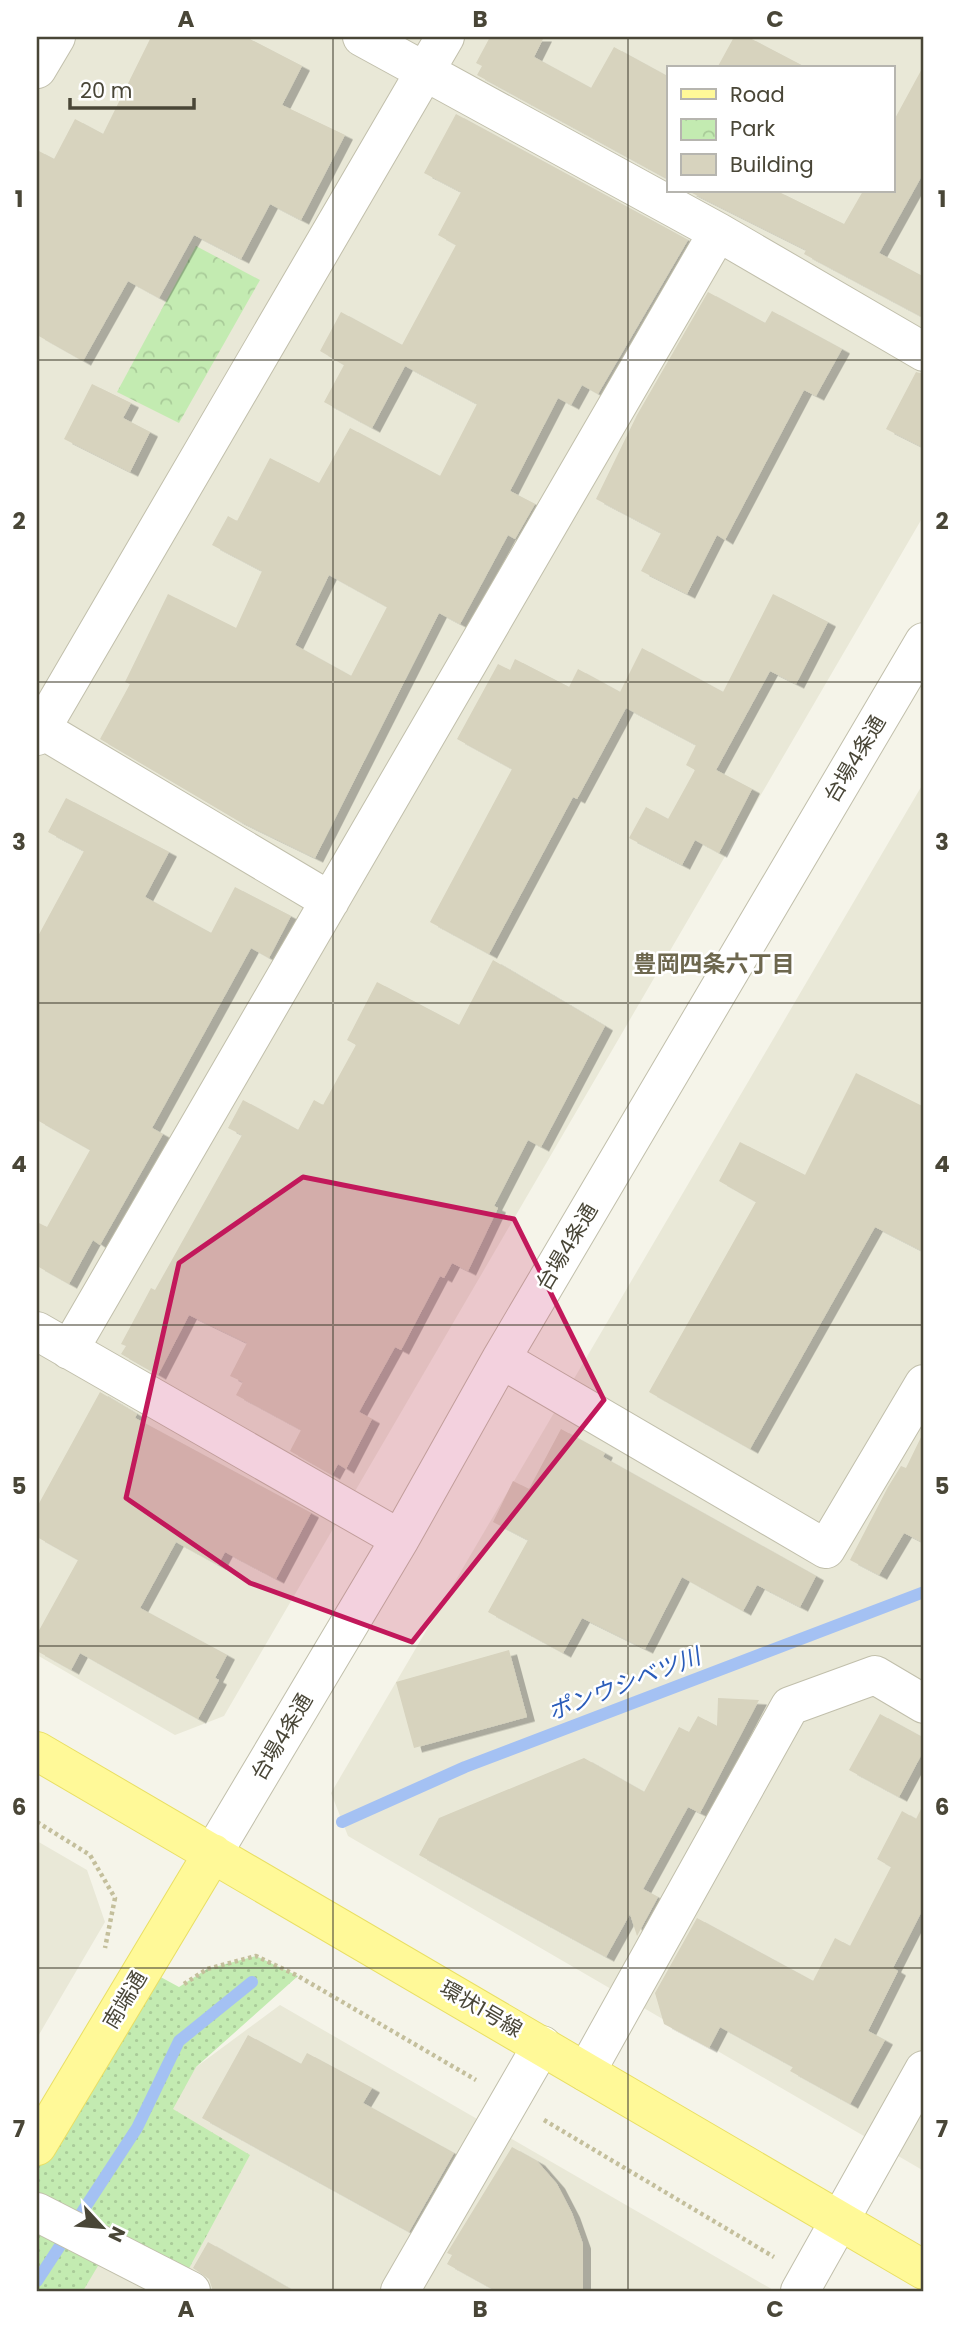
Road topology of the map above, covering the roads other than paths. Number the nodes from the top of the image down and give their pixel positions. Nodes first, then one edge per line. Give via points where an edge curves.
1 (56, 37) edge
2 (362, 37) edge
3 (445, 37) edge
4 (37, 69) edge
5 (425, 71) junction
6 (718, 232) junction
7 (924, 352) edge
8 (924, 642) edge
9 (39, 732) edge
10 (330, 901) junction
11 (37, 1331) edge
12 (69, 1350) junction
13 (501, 1359) junction
14 (924, 1385) edge
15 (400, 1539) junction
16 (924, 1704) edge
17 (37, 1751) edge
18 (213, 1853) junction
19 (542, 2045) junction
20 (924, 2070) edge
21 (586, 2072) junction
22 (37, 2146) edge
23 (839, 2221) junction
24 (63, 2226) edge
25 (924, 2270) edge
26 (804, 2284) edge
27 (191, 2291) edge
28 (400, 2291) edge

1 - 4 street
2 - 5 street
3 - 5 street
5 - 6 street
5 - 9 street
6 - 7 street
6 - 10 street
8 - 13 street, 台場4条通
9 - 10 street
10 - 12 street
11 - 12 street
12 - 15 street
13 - 14 street via 825,1549
13 - 15 street, 台場4条通
15 - 18 street, 台場4条通
16 - 21 street via 876,1675 790,1706
17 - 18 main road, 環状1号線
18 - 19 main road, 環状1号線
18 - 22 main road, 南端通
19 - 21 main road, 環状1号線
19 - 28 street
20 - 23 street
21 - 23 main road, 環状1号線
23 - 25 main road, 環状1号線
23 - 26 street
24 - 27 street

